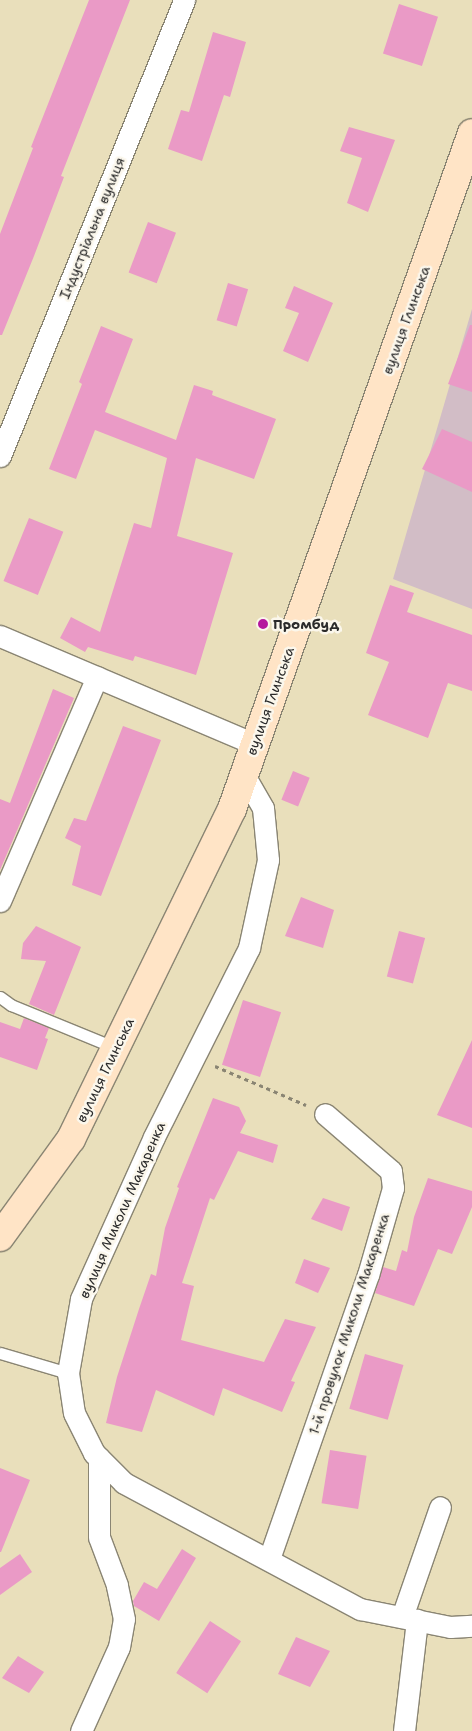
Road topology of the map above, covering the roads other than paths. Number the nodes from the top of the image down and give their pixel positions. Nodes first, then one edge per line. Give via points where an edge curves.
1 (184, 0) edge
2 (472, 133) edge
3 (0, 456) edge
4 (0, 636) edge
5 (97, 677) junction
6 (255, 744) junction
7 (244, 775) junction
8 (0, 901) edge
9 (0, 997) edge
10 (116, 1048) junction
11 (324, 1114) road end
12 (0, 1237) edge
13 (0, 1352) edge
14 (68, 1373) junction
15 (99, 1458) junction
16 (440, 1507) dead end
17 (269, 1559) junction
18 (410, 1618) junction
19 (472, 1626) edge
20 (81, 1731) edge
21 (404, 1731) edge

1 - 3 street, Індустріальна вулиця
2 - 6 main road, вулиця Глинська
4 - 5 street
5 - 6 street
5 - 8 street
6 - 7 main road, вулиця Глинська
7 - 10 main road, вулиця Глинська via 232,809
7 - 14 street, вулиця Миколи Макаренка via 263,808 268,860 249,948 154,1137 81,1299
9 - 10 lane via 11,1005
10 - 12 main road, вулиця Глинська via 71,1139
11 - 17 street, 1-й провулок Миколи Макаренка via 392,1171 393,1188 368,1274
13 - 14 lane
14 - 15 street, вулиця Миколи Макаренка via 74,1413
15 - 17 street, вулиця Миколи Макаренка via 124,1483
15 - 20 street via 99,1537 117,1585 124,1618 119,1647
16 - 18 street
17 - 18 street, вулиця Миколи Макаренка via 360,1608
18 - 19 street, вулиця Миколи Макаренка via 450,1627
18 - 21 street

